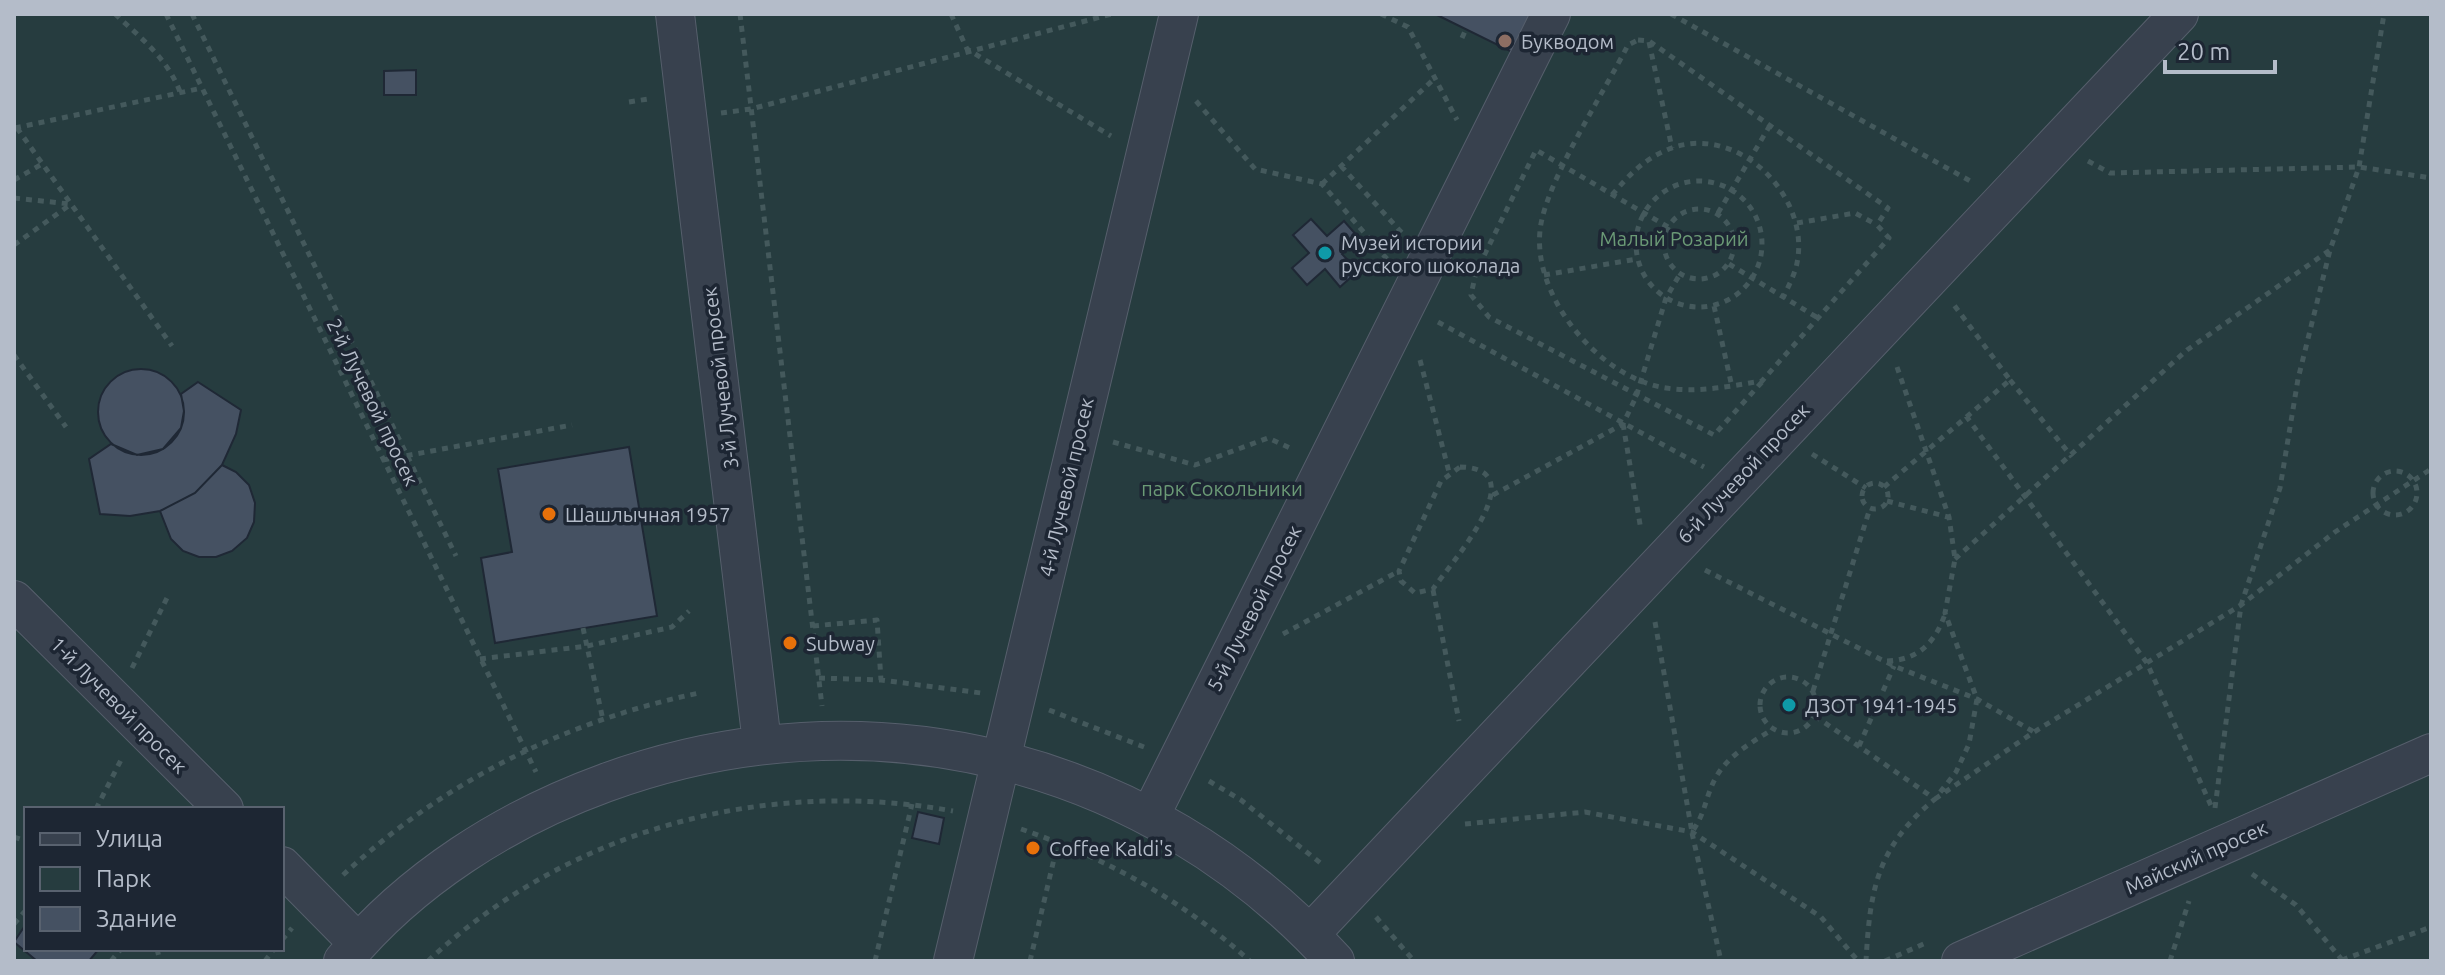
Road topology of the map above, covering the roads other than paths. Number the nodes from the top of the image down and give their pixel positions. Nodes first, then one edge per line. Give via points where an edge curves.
1 (675, 14) edge
2 (1179, 14) edge
3 (1551, 14) edge
4 (2179, 14) edge
5 (14, 600) edge
6 (762, 743) junction
7 (2431, 753) edge
8 (1001, 759) junction
9 (222, 807) edge
10 (1150, 816) junction
11 (284, 868) edge
12 (1322, 947) edge
13 (351, 952) edge
14 (953, 961) edge
15 (1961, 961) edge

1 - 6 street, 3-й Лучевой просек
2 - 8 street, 4-й Лучевой просек
3 - 10 street, 5-й Лучевой просек
4 - 12 street, 6-й Лучевой просек via 1421,816
5 - 9 street, 1-й Лучевой просек
6 - 8 street via 880,740
6 - 13 street via 661,763 551,804 486,839 419,887
7 - 15 street, Майский просек
8 - 10 street
8 - 14 street, 4-й Лучевой просек
10 - 12 street via 1261,889
11 - 13 street via 315,900

